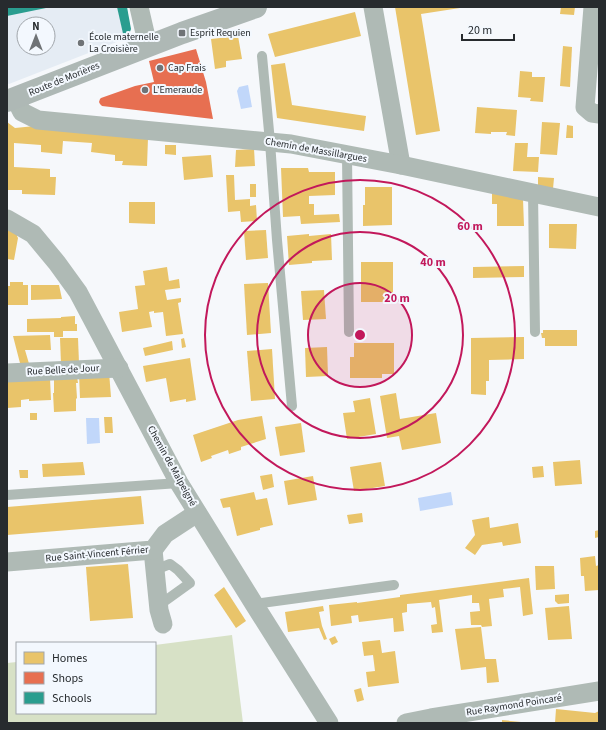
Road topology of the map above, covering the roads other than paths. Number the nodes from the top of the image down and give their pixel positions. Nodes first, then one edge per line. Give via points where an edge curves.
1 (138, 7) edge
2 (256, 7) edge
3 (373, 7) edge
4 (593, 7) edge
5 (148, 46) junction
6 (262, 56) dead end
7 (11, 100) edge
8 (599, 114) edge
9 (270, 142) junction
10 (347, 154) junction
11 (401, 165) junction
12 (533, 193) junction
13 (599, 207) edge
14 (7, 219) edge
15 (348, 332) dead end
16 (534, 332) dead end
17 (119, 368) junction
18 (7, 373) edge
19 (292, 406) dead end
20 (180, 483) junction
21 (7, 495) edge
22 (197, 512) junction
23 (153, 550) junction
24 (7, 562) edge
25 (155, 570) junction
26 (394, 585) dead end
27 (254, 604) junction
28 (161, 615) joint
29 (599, 691) edge
30 (433, 720) edge
31 (329, 723) edge
32 (406, 723) edge

1 - 5 street
2 - 5 main road, Route de Morières
3 - 11 street
4 - 8 street via 585,107 592,113
5 - 7 main road, Route de Morières
6 - 9 lane
7 - 9 street, Chemin de Massillargues via 22,112 38,120
9 - 10 street, Chemin de Massillargues
9 - 19 lane via 276,240
10 - 11 street, Chemin de Massillargues
10 - 15 lane
11 - 12 street, Chemin de Massillargues
12 - 13 street, Chemin de Massillargues
12 - 16 lane
14 - 17 street, Chemin de Malpeigné via 33,234 57,262 78,292
17 - 18 street, Rue Belle de Jour
17 - 20 street, Chemin de Malpeigné
20 - 21 lane
20 - 22 street, Chemin de Malpeigné
22 - 23 street, Rue Saint-Vincent Férrier via 165,534
22 - 27 street, Chemin de Malpeigné
23 - 24 street, Rue Saint-Vincent Férrier
23 - 25 street
25 - 28 street
25 - 28 lane via 170,564 190,583
26 - 27 lane
27 - 31 street, Chemin de Malpeigné
29 - 30 street, Rue Raymond Poincaré
30 - 32 street, Rue Raymond Poincaré

